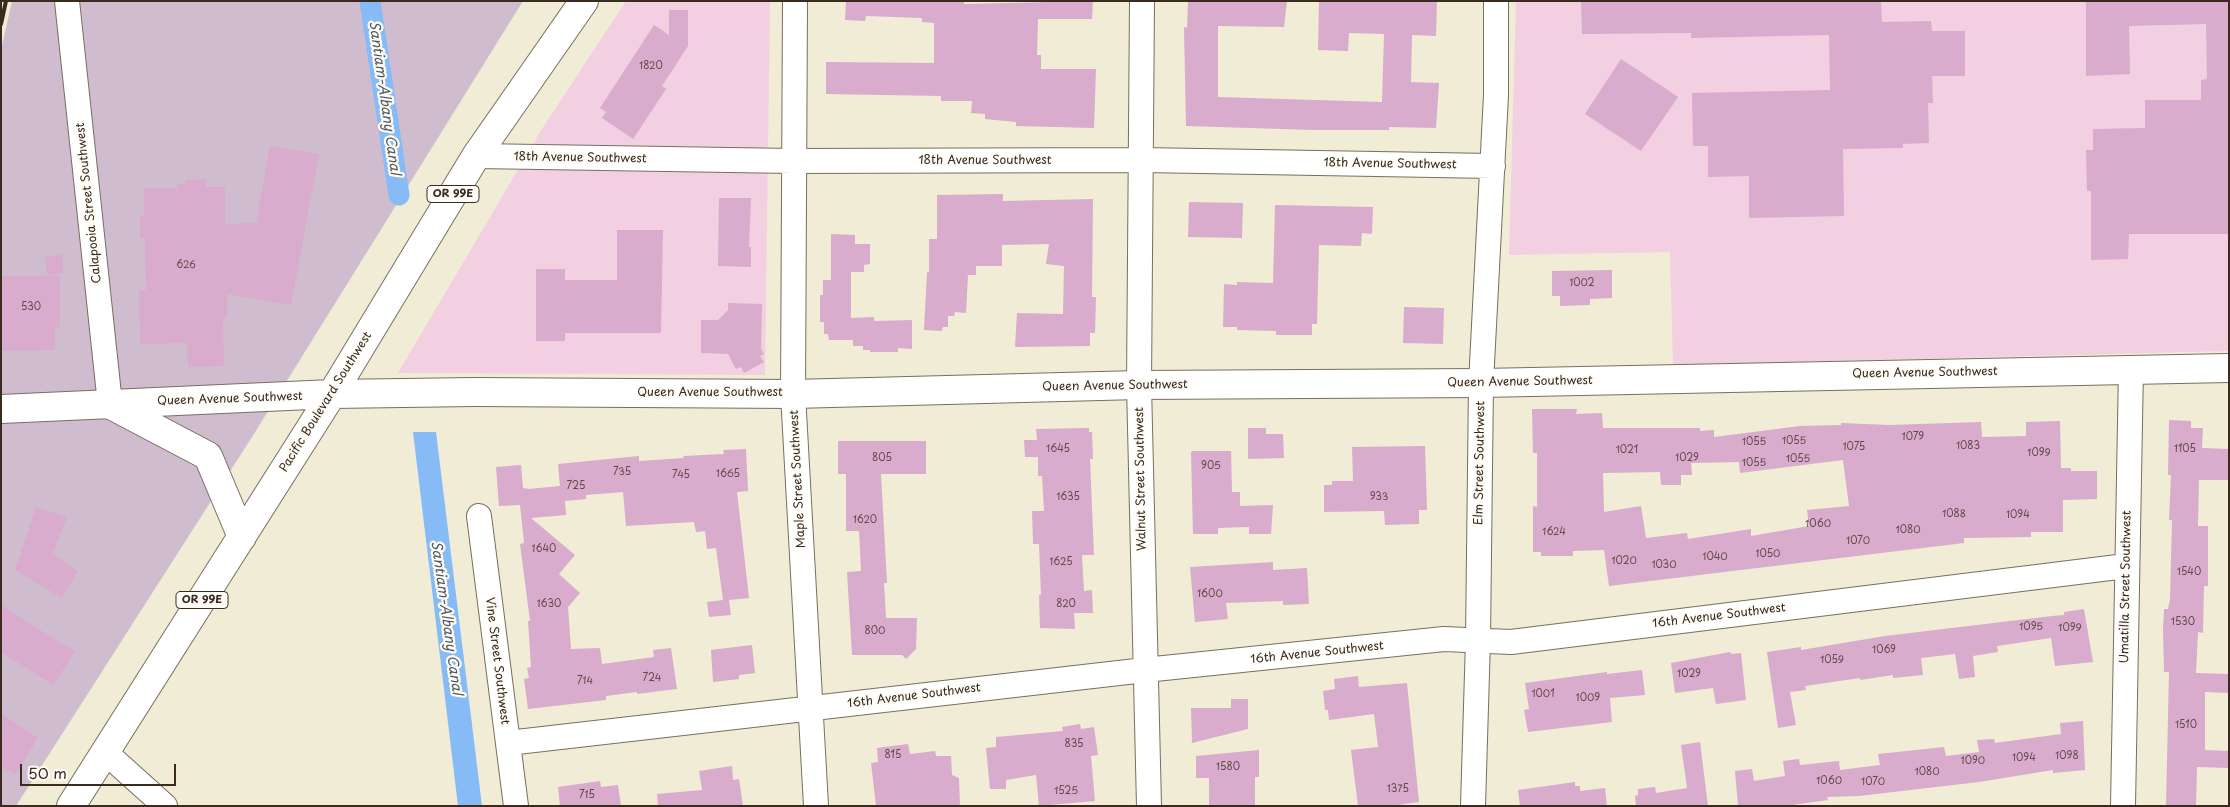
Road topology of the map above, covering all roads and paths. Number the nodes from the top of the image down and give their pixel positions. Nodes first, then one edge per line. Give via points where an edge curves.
1 (67, 1) edge
2 (584, 1) edge
3 (795, 1) edge
4 (1142, 1) edge
5 (1496, 1) edge
6 (476, 156) junction
7 (1142, 160) junction
8 (793, 161) junction
9 (1493, 166) junction
10 (2131, 368) junction
11 (2229, 368) edge
12 (1481, 383) junction
13 (1138, 385) junction
14 (332, 394) junction
15 (793, 394) junction
16 (110, 404) junction
17 (1, 409) edge
18 (479, 516) dead end
19 (242, 537) junction
20 (2126, 566) junction
21 (1478, 640) junction
22 (1146, 670) junction
23 (811, 709) junction
24 (508, 743) junction
25 (105, 752) junction
26 (2120, 805) edge
27 (71, 806) edge
28 (165, 806) edge
29 (516, 806) edge
30 (816, 806) edge
31 (1149, 806) edge
32 (1473, 806) edge

1 - 16 street, Calapooia Street Southwest
2 - 6 main road, Pacific Boulevard Southwest / OR 99E
3 - 8 street, Maple Street Southwest
4 - 7 street, Walnut Street Southwest
5 - 9 street, Elm Street Southwest
6 - 8 street, 18th Avenue Southwest
6 - 14 main road, Pacific Boulevard Southwest / OR 99E
7 - 8 street, 18th Avenue Southwest
7 - 9 street, 18th Avenue Southwest
7 - 13 street, Walnut Street Southwest
8 - 15 street, Maple Street Southwest
9 - 12 street, Elm Street Southwest
10 - 11 main road, Queen Avenue Southwest
10 - 12 main road, Queen Avenue Southwest
10 - 20 street, Umatilla Street Southwest
12 - 13 main road, Queen Avenue Southwest
12 - 21 street, Elm Street Southwest
13 - 15 main road, Queen Avenue Southwest
13 - 22 street, Walnut Street Southwest
14 - 15 main road, Queen Avenue Southwest
14 - 16 main road, Queen Avenue Southwest
14 - 19 main road, Pacific Boulevard Southwest / OR 99E
15 - 23 street, Maple Street Southwest
16 - 17 main road, Queen Avenue Southwest
16 - 19 main road via 208,456
18 - 24 street, Vine Street Southwest
19 - 25 main road, Pacific Boulevard Southwest / OR 99E
20 - 21 street, 16th Avenue Southwest via 1511,642
20 - 26 street, Umatilla Street Southwest
21 - 22 street, 16th Avenue Southwest via 1444,639
21 - 32 street, Elm Street Southwest
22 - 23 street, 16th Avenue Southwest
22 - 31 street, Walnut Street Southwest
23 - 24 street, 16th Avenue Southwest
23 - 30 street, Maple Street Southwest
24 - 29 street, Vine Street Southwest
25 - 27 main road, Pacific Boulevard Southwest / OR 99E
25 - 28 street

